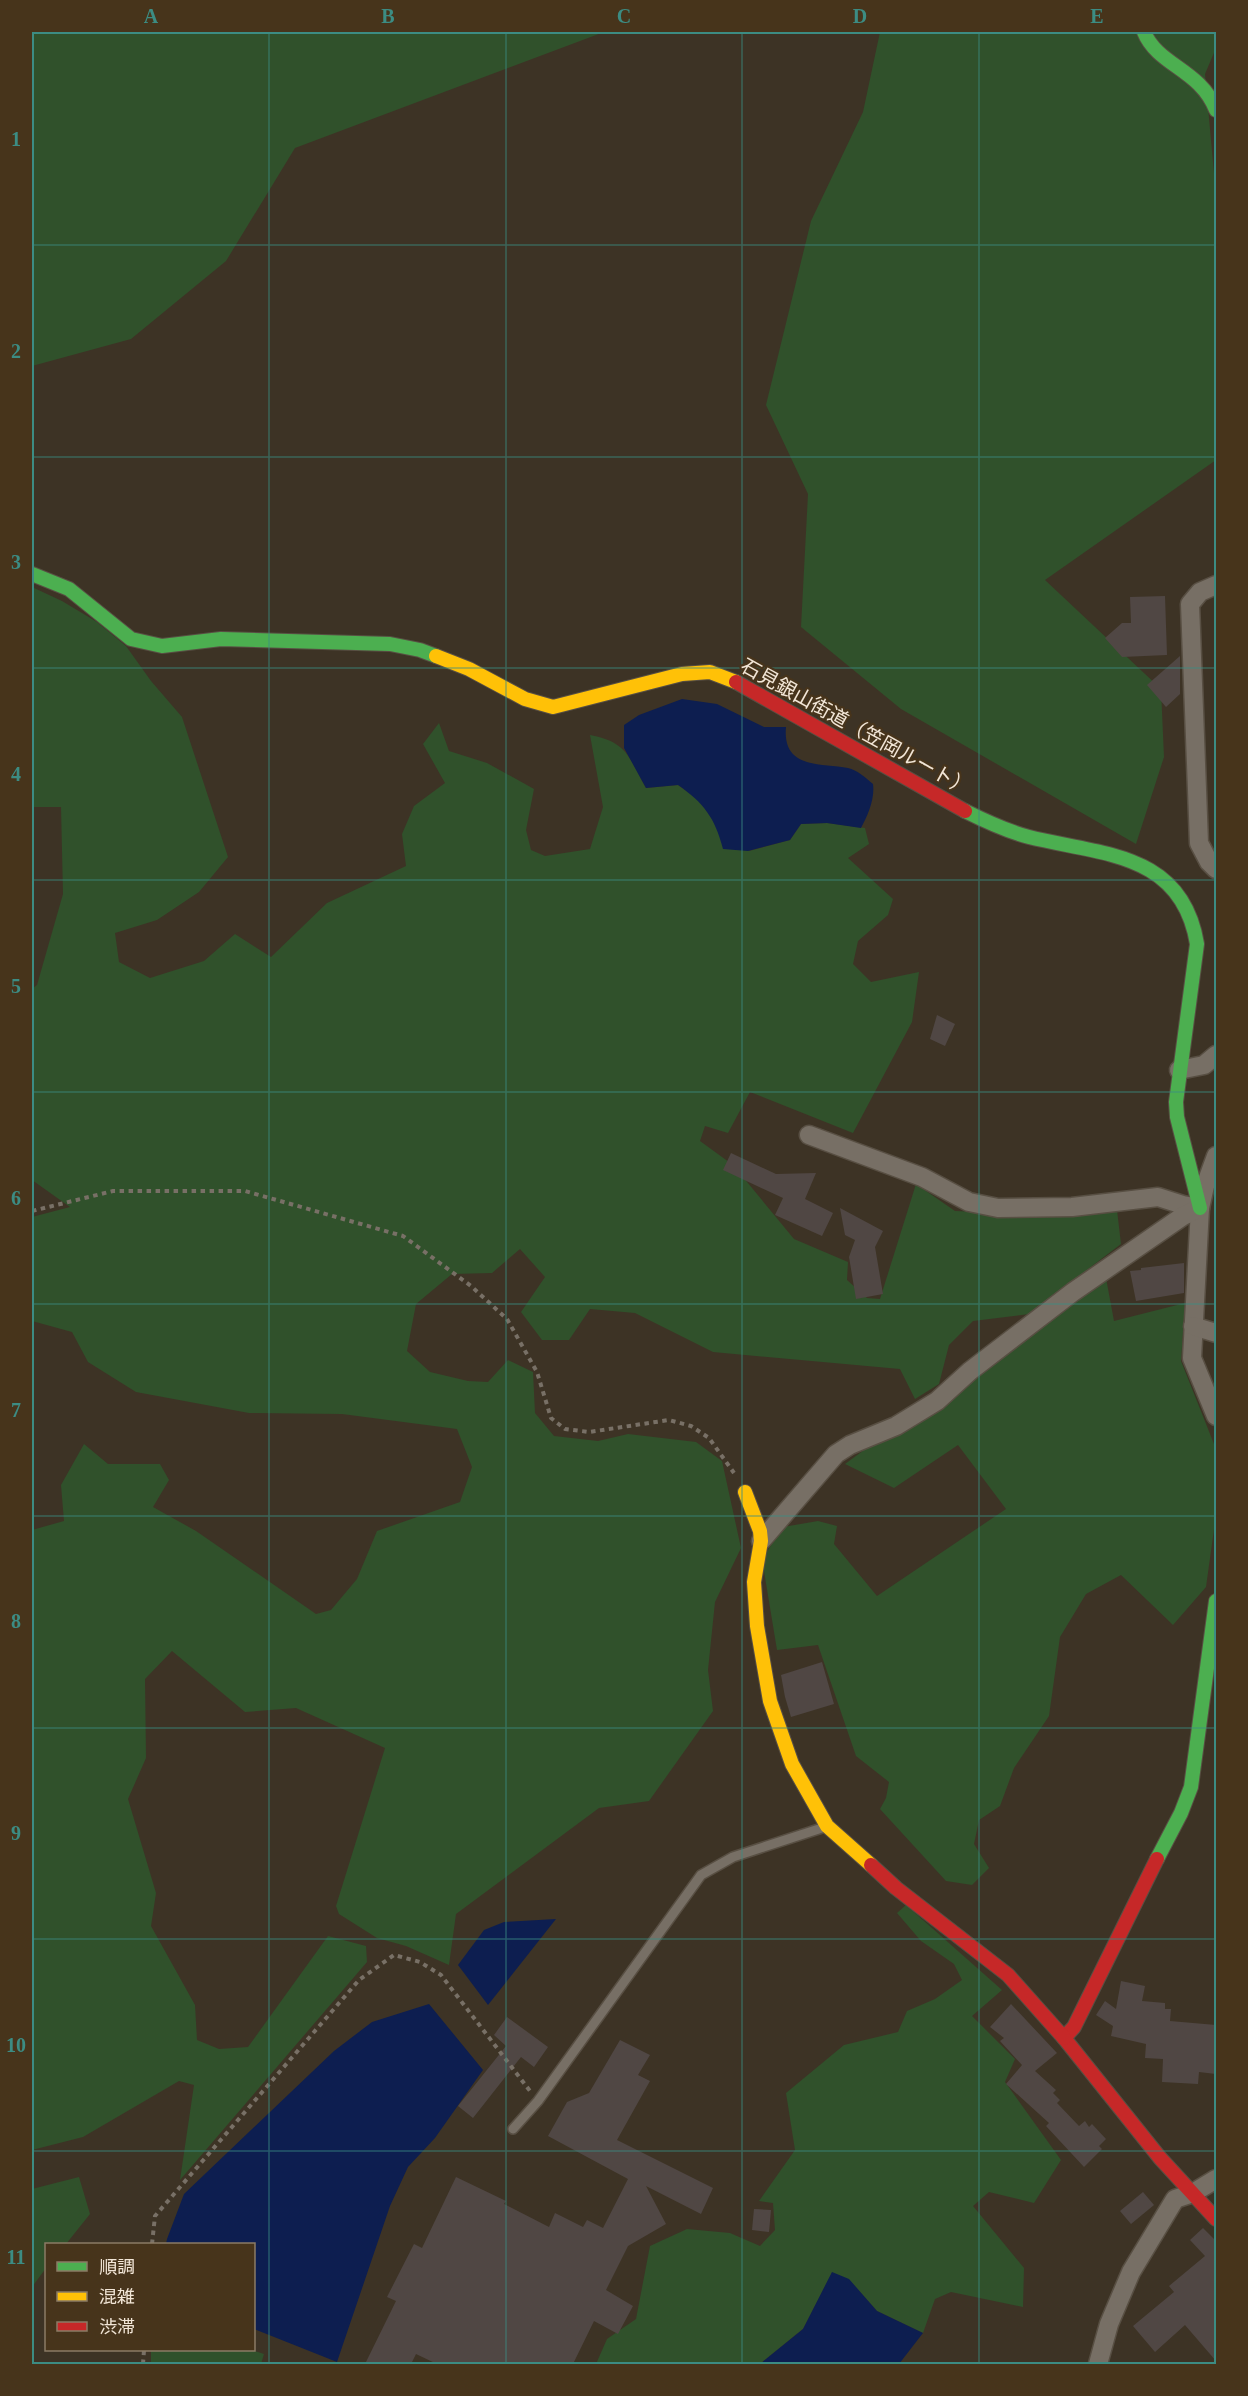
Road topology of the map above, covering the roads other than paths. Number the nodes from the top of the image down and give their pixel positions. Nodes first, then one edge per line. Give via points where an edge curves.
1 (1144, 32) edge
2 (1216, 110) edge
3 (32, 574) edge
4 (1216, 585) edge
5 (1216, 869) edge
6 (1216, 1055) edge
7 (1179, 1070) junction
8 (808, 1135) dead end
9 (1216, 1156) edge
10 (1200, 1208) junction
11 (1193, 1326) junction
12 (1216, 1333) edge
13 (1216, 1416) edge
14 (745, 1492) road end
15 (761, 1541) junction
16 (1216, 1601) edge
17 (827, 1826) junction
18 (1064, 2038) junction
19 (513, 2129) dead end
20 (1216, 2179) edge
21 (1193, 2193) junction
22 (1216, 2219) edge
23 (1098, 2364) edge

1 - 2 street via 1156,53 1188,73 1213,101
3 - 7 street, 石見銀山街道（笠岡ルート） via 69,589 131,639 162,646 221,639 390,644 420,650 525,699 553,707 682,674 710,672 740,684 931,792 1007,830 1035,840 1130,859 1166,881 1189,909 1197,944
4 - 5 street via 1200,592 1190,604 1199,843
6 - 7 street via 1204,1065
7 - 10 street, 石見銀山街道（笠岡ルート） via 1178,1117
8 - 10 street via 922,1177 969,1202 998,1208 1072,1207 1158,1197
9 - 10 street
10 - 11 street
10 - 15 street via 1073,1292 937,1401 836,1455
11 - 12 street
11 - 13 street via 1192,1358
14 - 15 street
15 - 17 street via 754,1582 770,1701 792,1764
16 - 18 street via 1191,1787 1074,2027
17 - 18 street via 896,1888 1008,1976
17 - 19 lane via 733,1857 701,1875 538,2101
18 - 21 street
20 - 21 street
21 - 22 street
21 - 23 street via 1175,2199 1131,2272 1109,2324

